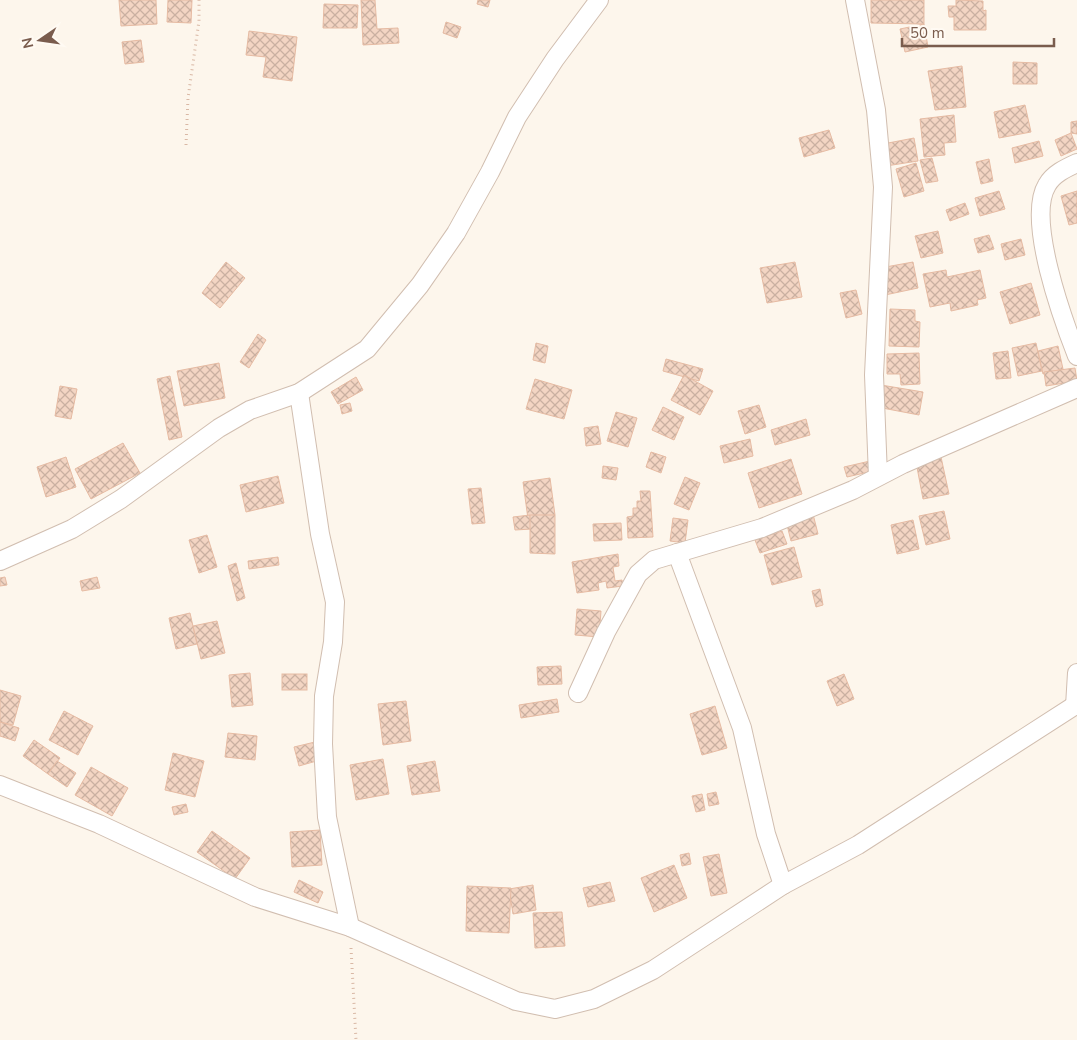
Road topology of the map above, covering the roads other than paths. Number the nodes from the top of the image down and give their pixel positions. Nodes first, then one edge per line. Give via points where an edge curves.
1 (598, 0) edge
2 (855, 0) edge
3 (1077, 163) edge
4 (1077, 356) edge
5 (1077, 388) edge
6 (300, 393) junction
7 (878, 476) junction
8 (677, 553) junction
9 (0, 561) edge
10 (1077, 673) edge
11 (578, 693) dead end
12 (1076, 705) edge
13 (0, 785) edge
14 (783, 885) junction
15 (350, 927) junction

1 - 6 street via 517,117 456,233 420,285 367,349
2 - 7 street via 876,110 883,187 874,375
3 - 4 street via 1061,171 1046,186 1041,210 1046,266
5 - 7 street
6 - 9 street via 250,410 72,529
6 - 15 street via 320,534 335,602 334,634 324,696 323,744 327,818
7 - 8 street via 853,490 762,528
8 - 11 street via 654,560 638,574
8 - 14 street via 742,728 766,834
10 - 12 street
12 - 14 street via 858,845
13 - 15 street via 99,824 255,897
14 - 15 street via 653,970 594,999 555,1009 516,1001

